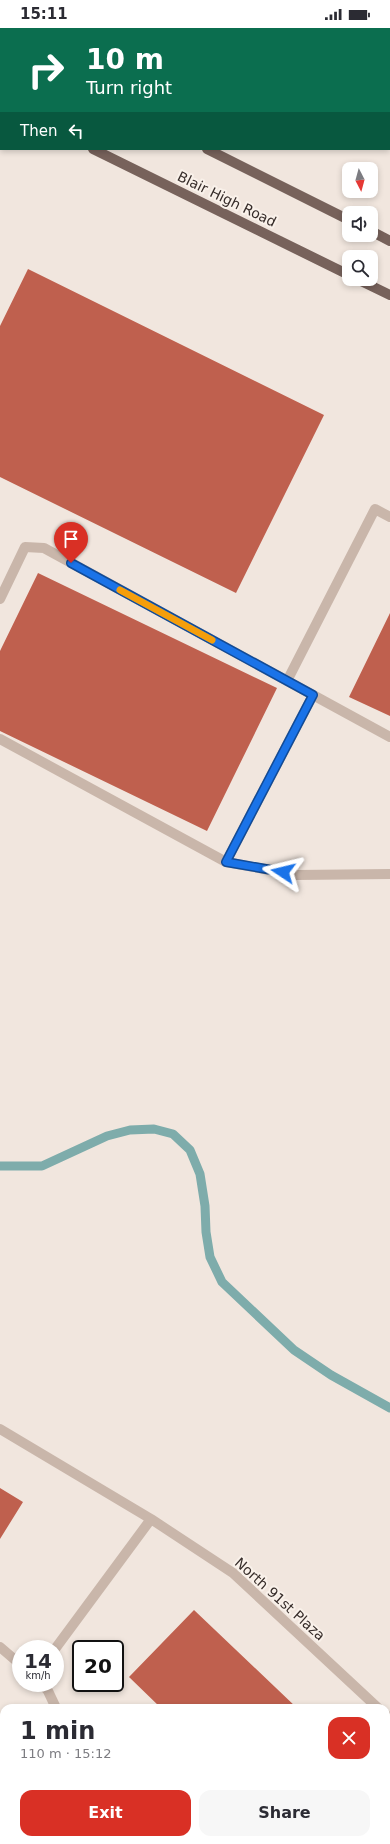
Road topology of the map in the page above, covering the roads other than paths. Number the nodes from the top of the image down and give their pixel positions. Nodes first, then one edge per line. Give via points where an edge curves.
1 (94, 150) edge
2 (210, 150) edge
3 (342, 216) edge
4 (378, 235) edge
5 (390, 241) edge
6 (342, 272) edge
7 (371, 286) edge
8 (390, 295) edge
9 (390, 517) edge
10 (0, 599) edge
11 (287, 681) junction
12 (313, 695) junction
13 (390, 737) edge
14 (0, 739) edge
15 (226, 862) junction
16 (390, 874) edge
17 (0, 1429) edge
18 (150, 1518) junction
19 (62, 1640) edge
20 (0, 1647) edge
21 (12, 1657) edge
22 (48, 1692) edge
23 (54, 1704) edge
24 (374, 1704) edge

1 - 6 main road, Blair High Road
2 - 3 main road
4 - 5 main road
7 - 8 main road
9 - 11 street via 375,509
10 - 11 street via 25,547 44,548
11 - 12 street
12 - 13 street
12 - 15 street
14 - 15 street
15 - 16 street via 297,874
17 - 18 street, North 91st Plaza
18 - 19 street
18 - 24 street, North 91st Plaza via 233,1573
20 - 21 street
22 - 23 street

